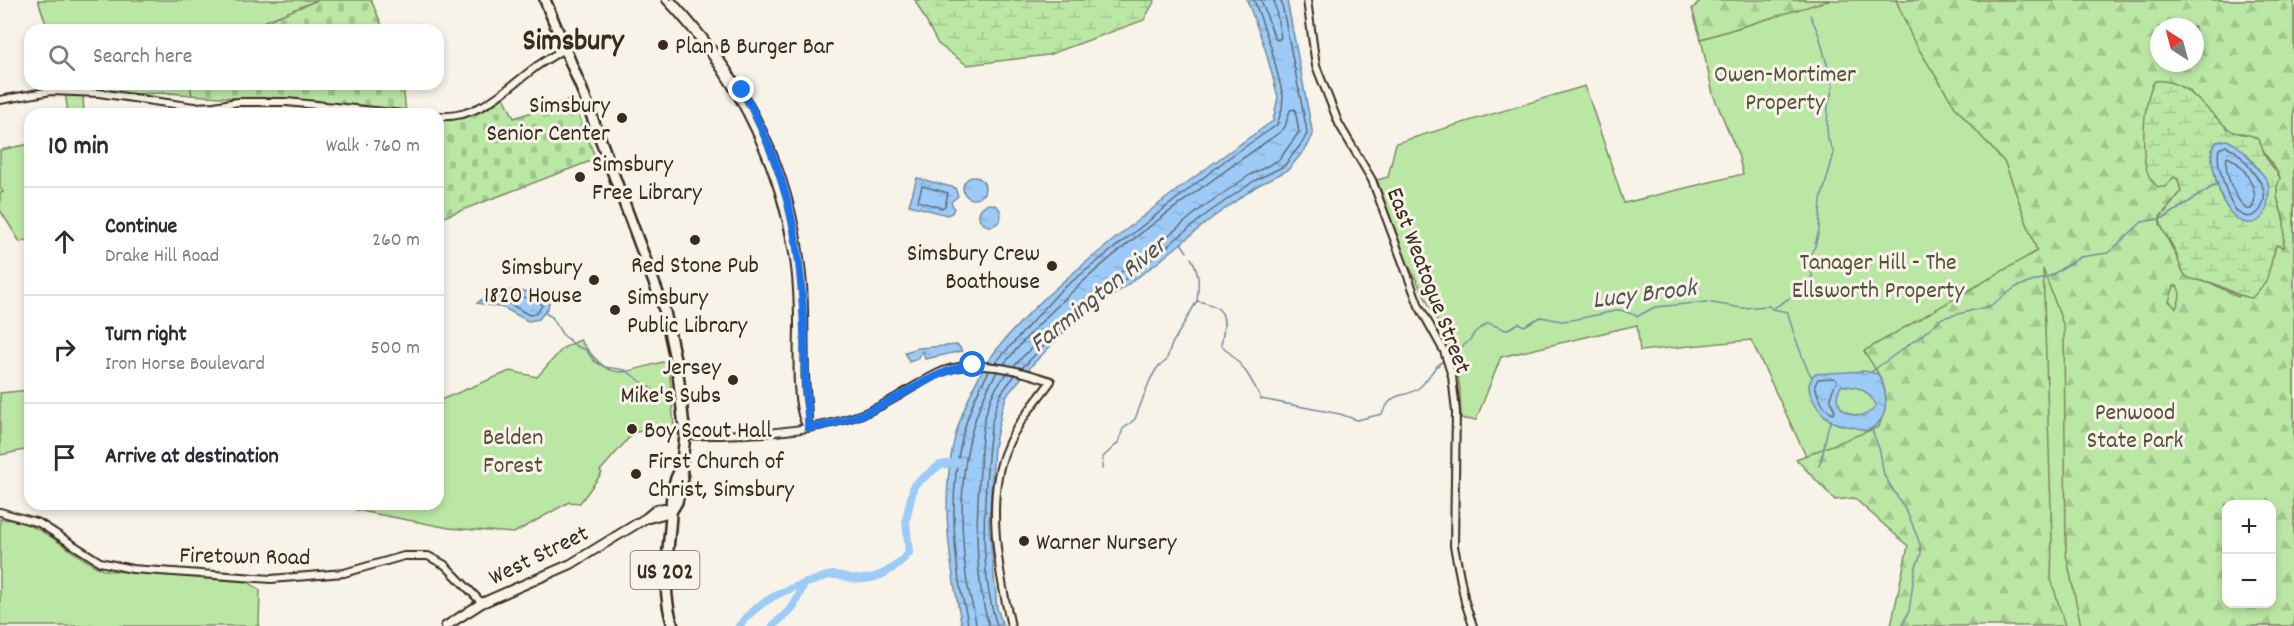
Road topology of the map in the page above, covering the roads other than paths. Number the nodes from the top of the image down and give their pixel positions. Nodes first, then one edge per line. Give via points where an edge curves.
1 (545, 0) edge
2 (666, 0) edge
3 (671, 0) edge
4 (1306, 0) edge
5 (565, 48) junction
6 (0, 100) edge
7 (345, 108) edge
8 (444, 116) edge
9 (808, 428) junction
10 (685, 436) junction
11 (0, 512) edge
12 (671, 512) junction
13 (482, 603) junction
14 (446, 626) edge
15 (673, 626) edge
16 (1011, 626) edge
17 (1473, 626) edge

1 - 5 highway, US 202
2 - 9 street via 737,93 775,178 794,258 798,378 803,421
3 - 9 street via 742,90 780,172 793,217 802,286
4 - 17 street, East Weatogue Street via 1316,66 1339,124 1372,180 1419,306 1444,351 1452,376 1456,412 1454,546
5 - 8 street via 477,110
5 - 10 highway, US 202 via 665,312 678,373
6 - 7 street via 51,91 99,93 194,107 287,102
9 - 10 street
9 - 16 street via 864,414 941,372 961,367 984,366 1051,381 1012,436 998,484 997,540
10 - 12 highway, US 202
11 - 13 street, Firetown Road via 39,524 100,562 132,568 271,579 344,573 404,556 428,556 445,565
12 - 13 main road, West Street via 662,508 571,564
12 - 15 highway, US 202 via 665,578
13 - 14 main road, West Street

